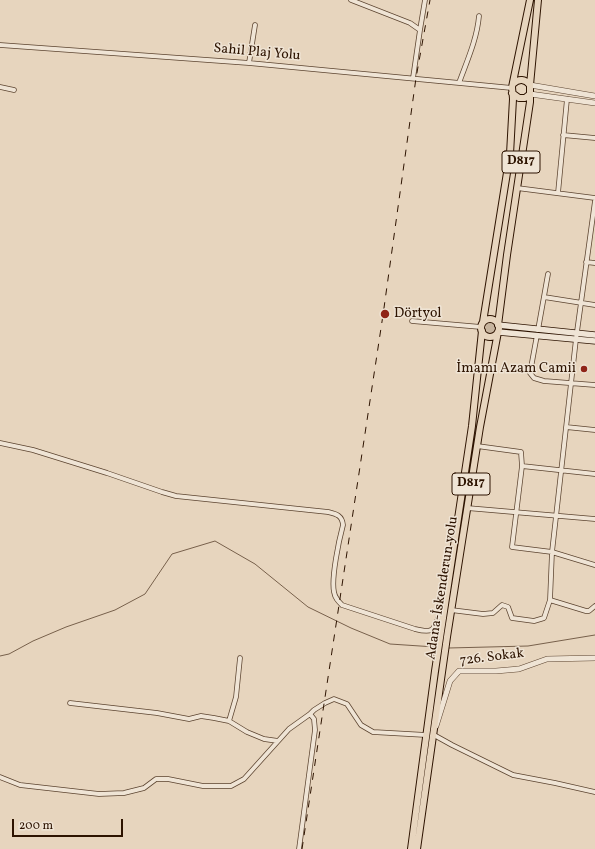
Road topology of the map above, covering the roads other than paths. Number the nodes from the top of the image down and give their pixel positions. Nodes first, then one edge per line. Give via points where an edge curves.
1 (351, 0) edge
2 (425, 0) edge
3 (530, 0) edge
4 (538, 0) edge
5 (479, 16) dead end
6 (255, 25) dead end
7 (420, 30) junction
8 (0, 45) edge
9 (249, 63) junction
10 (414, 78) junction
11 (459, 83) junction
12 (530, 85) junction
13 (0, 87) edge
14 (513, 88) junction
15 (14, 90) dead end
16 (530, 94) junction
17 (595, 96) edge
18 (567, 99) junction
19 (595, 103) edge
20 (563, 135) junction
21 (595, 138) edge
22 (517, 188) junction
23 (558, 193) junction
24 (595, 198) edge
25 (595, 201) edge
26 (586, 262) junction
27 (595, 263) edge
28 (548, 274) dead end
29 (544, 297) junction
30 (581, 303) junction
31 (595, 304) edge
32 (412, 321) dead end
33 (498, 325) junction
34 (482, 327) junction
35 (498, 332) junction
36 (537, 332) junction
37 (595, 335) edge
38 (577, 336) junction
39 (595, 341) edge
40 (571, 383) junction
41 (595, 385) edge
42 (566, 427) junction
43 (595, 430) edge
44 (0, 443) edge
45 (477, 446) junction
46 (522, 466) junction
47 (561, 470) junction
48 (595, 474) edge
49 (467, 508) junction
50 (516, 512) junction
51 (556, 516) junction
52 (595, 519) edge
53 (552, 552) junction
54 (595, 565) edge
55 (445, 599) junction
56 (550, 600) junction
57 (595, 606) edge
58 (451, 610) junction
59 (240, 658) dead end
60 (595, 658) edge
61 (70, 703) dead end
62 (310, 714) junction
63 (229, 721) junction
64 (434, 734) junction
65 (426, 735) junction
66 (278, 741) junction
67 (0, 777) edge
68 (595, 792) edge
69 (299, 849) edge
70 (411, 849) edge
71 (417, 849) edge

1 - 7 street via 410,23
2 - 7 street
3 - 14 highway, D817
4 - 12 highway, D817
5 - 11 street via 470,54
6 - 9 street
7 - 10 street
8 - 9 street, Sahil Plaj Yolu
9 - 10 street, Sahil Plaj Yolu
10 - 11 street, Sahil Plaj Yolu
11 - 14 street, Sahil Plaj Yolu
12 - 14 highway via 519,80
12 - 16 highway, D817
12 - 17 street
13 - 15 street
14 - 16 highway via 519,98 525,98
14 - 34 highway, D817 via 510,154
16 - 18 street
16 - 22 highway, D817
18 - 19 street
18 - 20 street
20 - 21 street
20 - 23 street
22 - 23 street
22 - 33 highway, D817
23 - 24 street
25 - 26 street
26 - 27 street
26 - 30 street
28 - 29 street
29 - 30 street
29 - 36 street
30 - 31 street
30 - 38 street
32 - 34 street
33 - 34 highway via 496,321 488,319
33 - 35 highway
33 - 36 main road
34 - 35 highway via 488,336 494,336
34 - 55 highway, D817 via 472,426
35 - 36 main road
35 - 45 highway, Adana-İskenderun yolu / D817
36 - 38 main road
36 - 40 street via 530,373 534,378 544,381
37 - 38 main road
38 - 39 main road
38 - 40 street
40 - 41 street
40 - 42 street
42 - 43 street
42 - 47 street
44 - 55 street via 33,450 176,496 338,515 343,525 334,593 336,600 342,605 426,631 434,627
45 - 46 street via 521,452
45 - 49 highway, Adana-İskenderun yolu / D817
46 - 47 street
46 - 50 street
47 - 48 street
47 - 51 street
49 - 50 street
49 - 58 highway, Adana-İskenderun yolu / D817
50 - 51 street
50 - 53 street via 512,547
51 - 52 street
51 - 53 street
53 - 54 street
53 - 56 street
55 - 65 highway, D817
56 - 57 street via 586,611
56 - 58 street via 544,618 534,621 512,618 508,607 502,606 493,614
58 - 64 highway, Adana-İskenderun yolu / D817
59 - 63 street via 236,697
60 - 64 street, 726. Sokak via 547,659 519,669 459,671 450,681
61 - 63 street via 189,719 201,716
62 - 65 street via 334,699 346,704 361,725 373,732
62 - 66 street via 289,728
62 - 69 street via 314,719 315,730
63 - 66 street via 264,740
64 - 65 highway
64 - 68 street via 513,775
64 - 71 highway, Adana-İskenderun yolu / D817
65 - 70 highway, D817
66 - 67 street via 244,780 232,786 203,786 156,779 144,788 124,793 100,794 20,785

